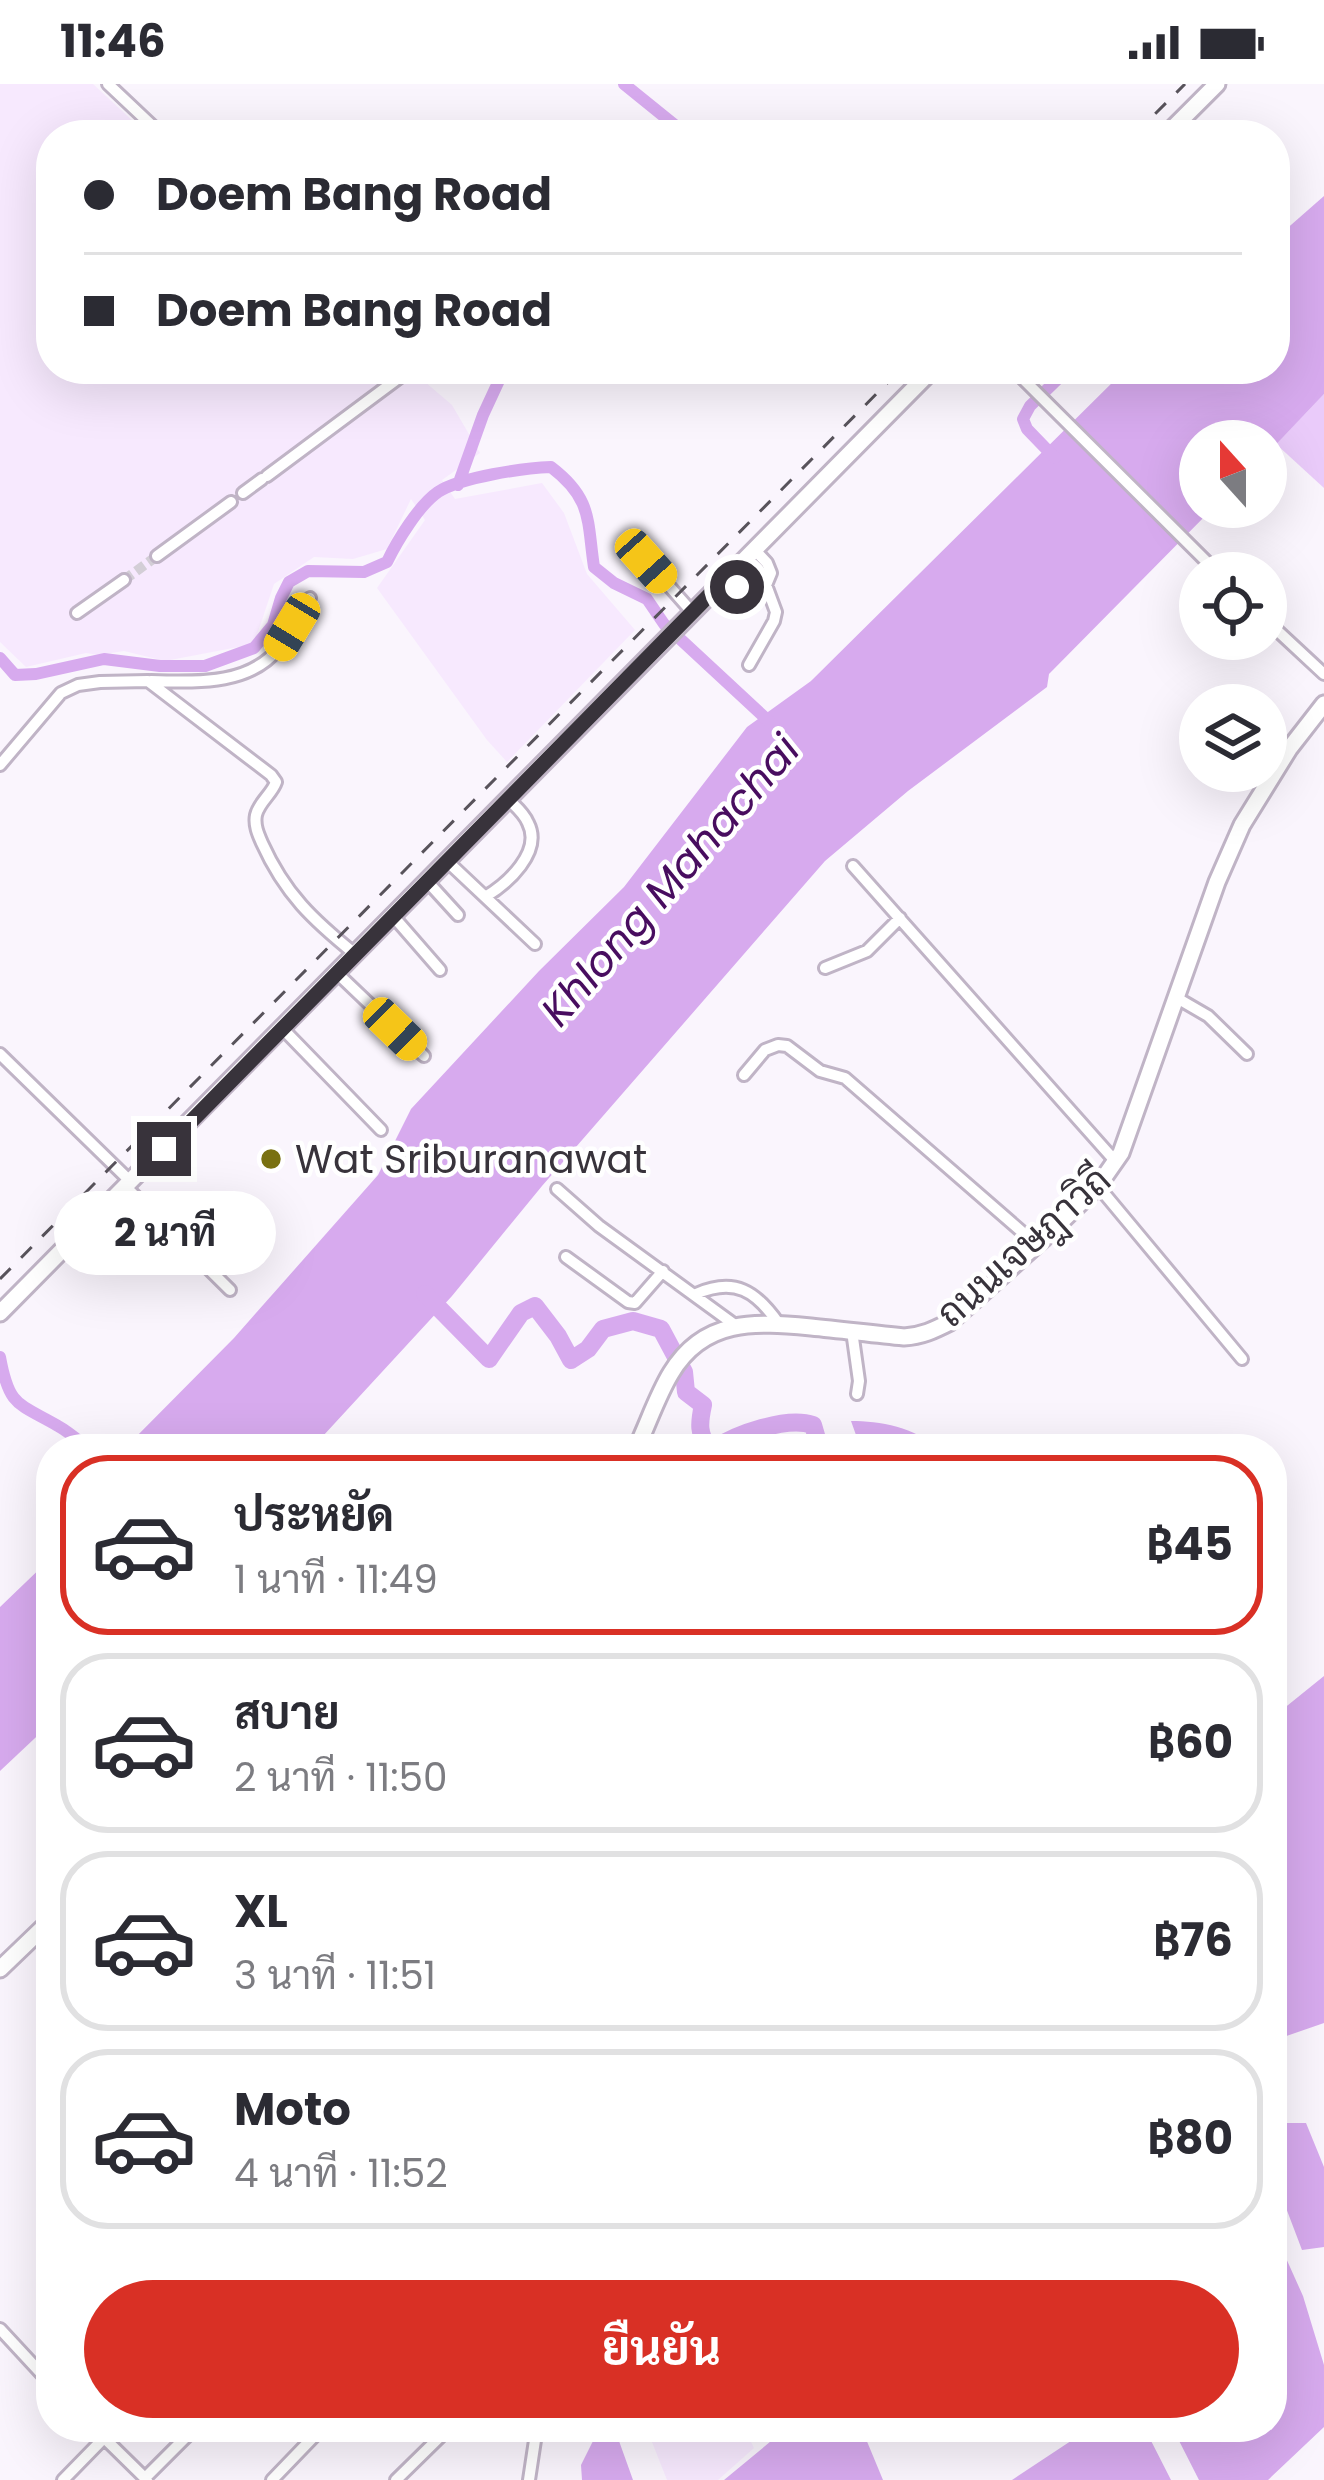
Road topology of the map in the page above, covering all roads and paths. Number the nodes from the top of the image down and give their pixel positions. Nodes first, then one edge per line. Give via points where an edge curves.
1 (108, 84) edge
2 (1217, 84) edge
3 (146, 120) edge
4 (1181, 120) edge
5 (391, 384) edge
6 (918, 384) edge
7 (1027, 384) edge
8 (243, 493) dead end
9 (231, 502) dead end
10 (754, 549) junction
11 (1197, 552) edge
12 (157, 556) tunnel mouth
13 (646, 561) dead end
14 (728, 576) junction
15 (124, 580) tunnel mouth
16 (766, 585) junction
17 (310, 598) dead end
18 (77, 613) dead end
19 (686, 618) junction
20 (1287, 640) edge
21 (748, 665) dead end
22 (1324, 674) edge
23 (148, 681) junction
24 (1324, 704) edge
25 (0, 765) edge
26 (508, 799) junction
27 (447, 861) junction
28 (854, 866) dead end
29 (427, 881) junction
30 (485, 897) junction
31 (458, 915) dead end
32 (393, 916) junction
33 (900, 918) junction
34 (535, 944) dead end
35 (355, 955) junction
36 (825, 968) dead end
37 (440, 970) dead end
38 (337, 973) junction
39 (1177, 998) junction
40 (282, 1028) junction
41 (0, 1054) edge
42 (1247, 1054) dead end
43 (424, 1056) dead end
44 (744, 1075) dead end
45 (380, 1130) dead end
46 (1116, 1162) junction
47 (129, 1185) junction
48 (1098, 1186) junction
49 (557, 1189) dead end
50 (1037, 1245) junction
51 (566, 1257) dead end
52 (663, 1271) junction
53 (230, 1290) dead end
54 (696, 1294) junction
55 (4, 1309) edge
56 (779, 1324) junction
57 (735, 1325) junction
58 (852, 1331) junction
59 (1242, 1359) dead end
60 (857, 1394) dead end
61 (643, 1434) edge
62 (36, 1934) edge
63 (0, 1969) edge
64 (0, 2329) edge
65 (36, 2368) edge
66 (100, 2442) edge
67 (108, 2442) edge
68 (182, 2442) edge
69 (309, 2442) edge
70 (435, 2442) edge
71 (535, 2442) edge
72 (146, 2479) edge
73 (63, 2480) edge
74 (272, 2480) edge
75 (396, 2480) edge
76 (529, 2480) edge

1 - 3 street
2 - 4 street
5 - 8 street
6 - 10 street
7 - 11 street
9 - 12 street
10 - 14 street
10 - 16 street via 771,573
13 - 19 street
14 - 16 street via 747,591
14 - 19 street
15 - 18 street
16 - 21 street via 774,621
17 - 23 street via 278,650 239,676
19 - 26 street
20 - 22 street
23 - 25 street via 78,685 61,694
23 - 35 street via 271,775 276,782 256,828 272,865 317,924
24 - 39 street, ถนนเจษฎาวิถี via 1242,825
26 - 27 street
26 - 30 street via 528,822 528,849
27 - 29 street
27 - 30 street
28 - 33 street
29 - 31 street
29 - 32 street
30 - 34 street
32 - 35 street
32 - 37 street
33 - 36 street via 867,951
33 - 46 street
35 - 38 street
38 - 40 street
38 - 43 street
39 - 42 street
39 - 46 street, ถนนเจษฎาวิถี
40 - 45 street
40 - 47 street
41 - 47 street
44 - 50 street via 778,1045 845,1078
46 - 48 street, ถนนเจษฎาวิถี
47 - 53 street
47 - 55 street
48 - 50 street, ถนนเจษฎาวิถี
48 - 59 street
49 - 52 street
50 - 58 street, ถนนเจษฎาวิถี via 934,1331
51 - 52 street via 628,1302
52 - 54 street
54 - 56 street via 744,1290
54 - 57 street
56 - 57 street, ถนนเจษฎาวิถี
56 - 58 street, ถนนเจษฎาวิถี
57 - 61 street, ถนนเจษฎาวิถี via 689,1350
58 - 60 street
62 - 63 street
64 - 65 street
66 - 73 street
67 - 72 street
68 - 72 street
69 - 74 street
70 - 75 street
71 - 76 street

